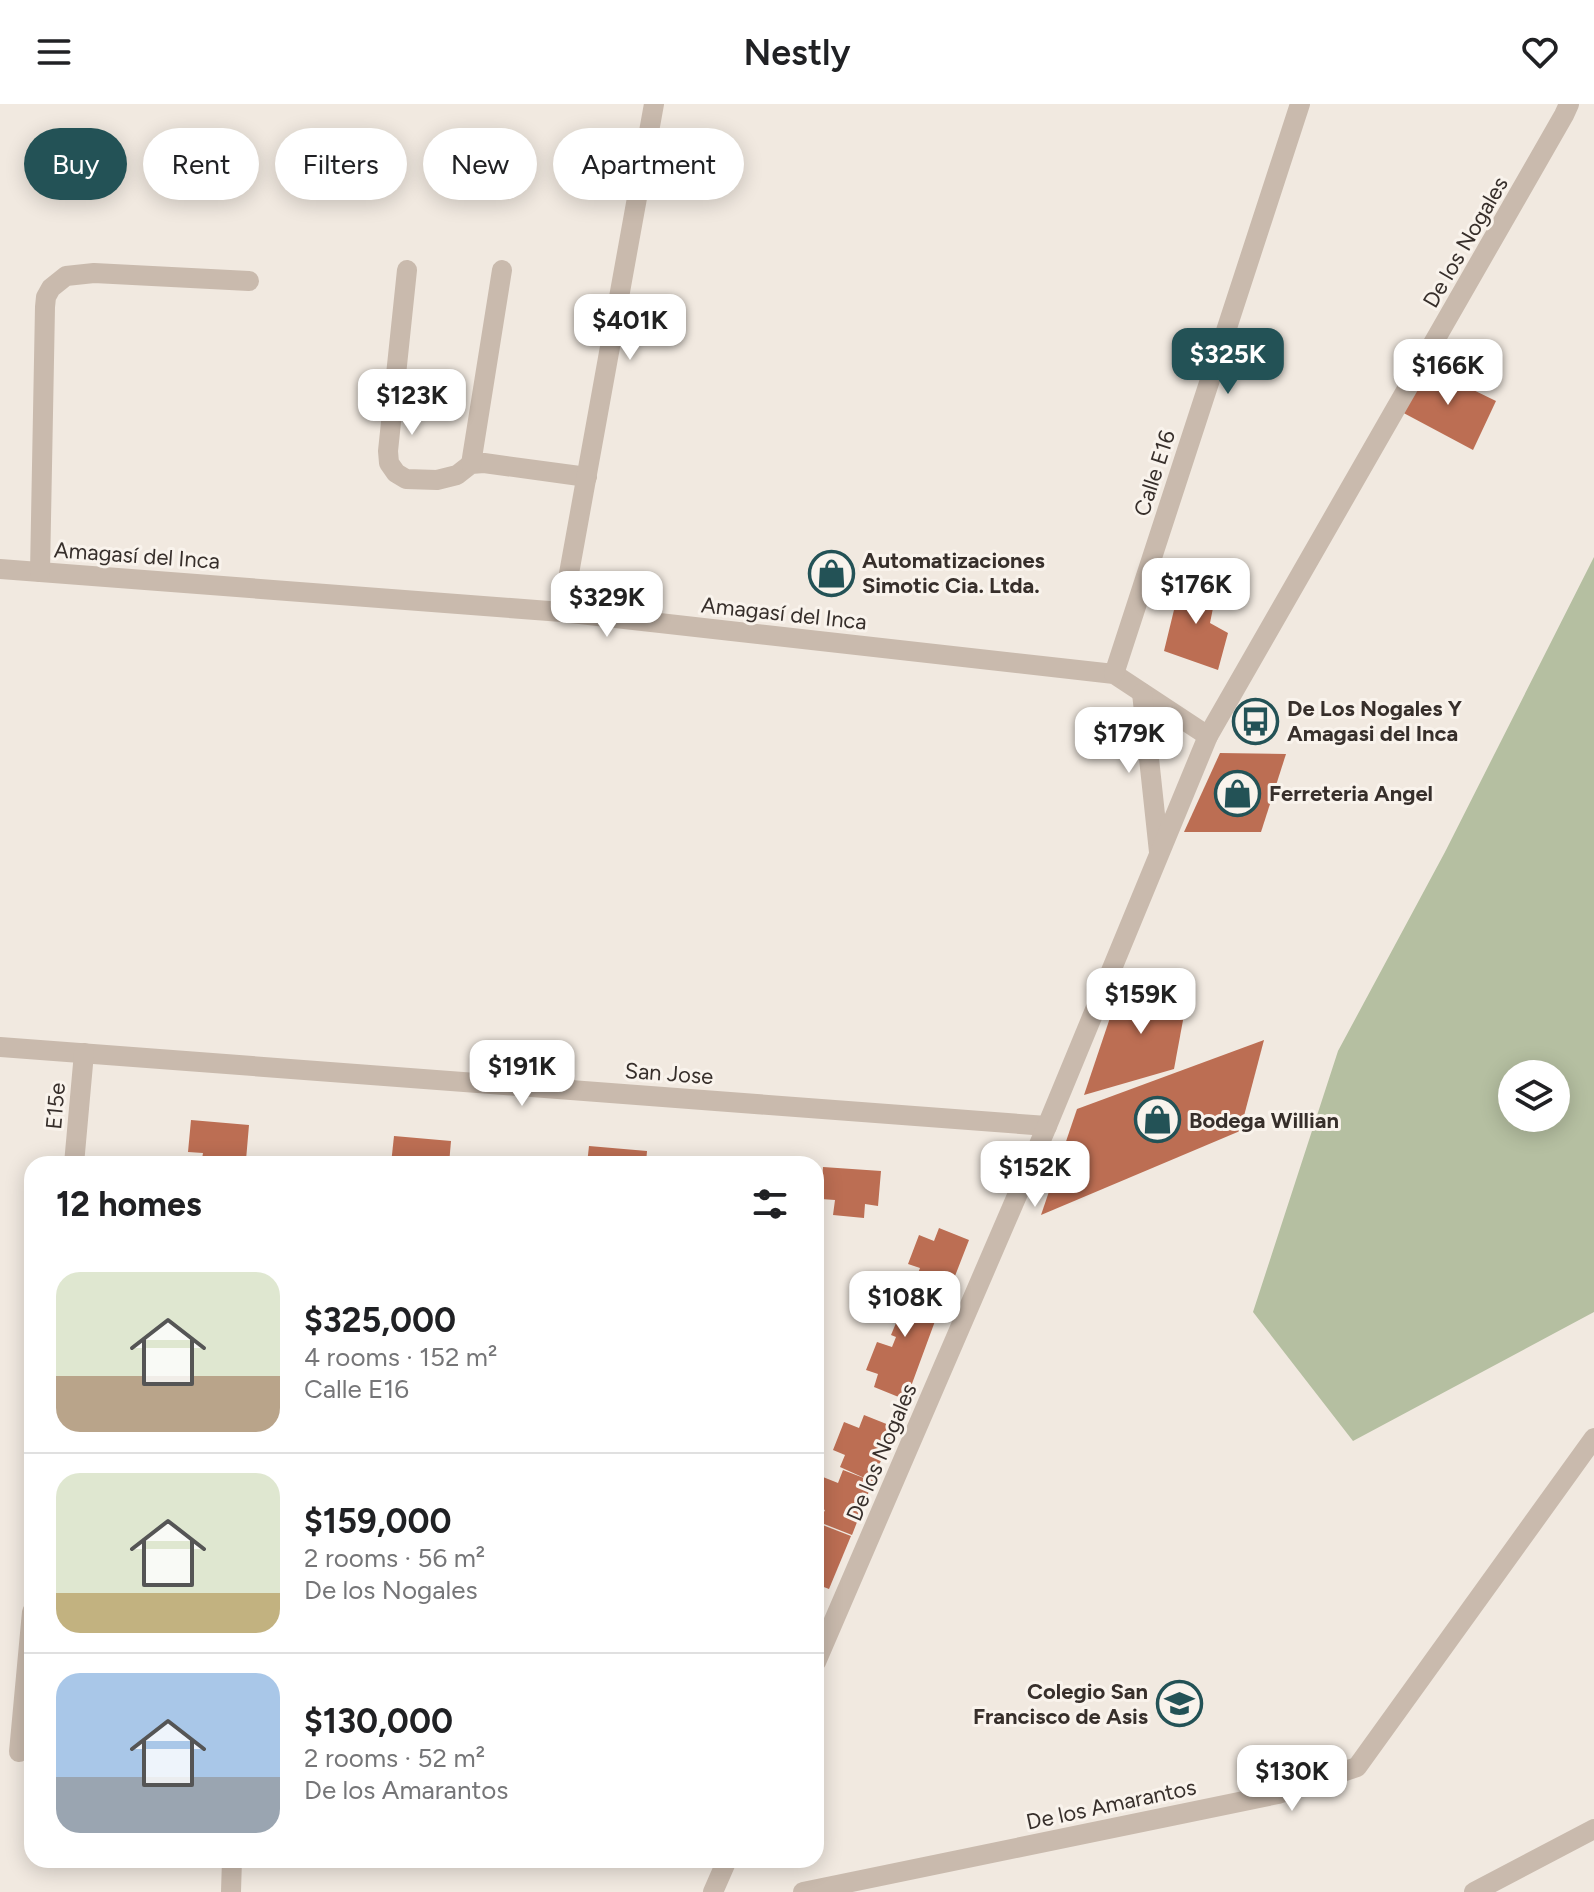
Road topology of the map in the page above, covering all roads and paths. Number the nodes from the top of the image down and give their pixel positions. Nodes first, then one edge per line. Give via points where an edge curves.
1 (654, 104) edge
2 (1300, 104) edge
3 (1569, 104) edge
4 (407, 270) dead end
5 (502, 270) dead end
6 (249, 281) dead end
7 (471, 464) junction
8 (587, 477) junction
9 (0, 569) edge
10 (40, 572) junction
11 (562, 612) junction
12 (1114, 674) junction
13 (1142, 693) junction
14 (1208, 736) junction
15 (1159, 854) junction
16 (0, 1047) edge
17 (84, 1053) junction
18 (1047, 1126) junction
19 (75, 1156) edge
20 (1594, 1438) edge
21 (826, 1619) edge
22 (24, 1685) edge
23 (17, 1749) edge
24 (1594, 1829) edge
25 (232, 1868) edge
26 (724, 1868) edge
27 (231, 1892) edge
28 (713, 1892) edge
29 (803, 1892) edge
30 (1474, 1892) edge

1 - 8 street
2 - 12 street, Calle E16
3 - 14 street, De los Nogales
4 - 7 street via 389,463 406,479 437,480
5 - 7 street
6 - 10 street via 94,273 66,276 51,288 45,307
7 - 8 street
8 - 11 street
9 - 10 street, Amagasí del Inca
10 - 11 street, Amagasí del Inca
11 - 12 street, Amagasí del Inca
12 - 13 street, Amagasí del Inca
13 - 14 street, Amagasí del Inca
13 - 15 street
14 - 15 street, De los Nogales
15 - 18 street, De los Nogales
16 - 17 street, San Jose
17 - 18 street, San Jose
17 - 19 street, E15e
18 - 21 street, De los Nogales
20 - 29 street, De los Amarantos via 1357,1767 1278,1794
22 - 23 street
24 - 30 street
25 - 27 street
26 - 28 street

